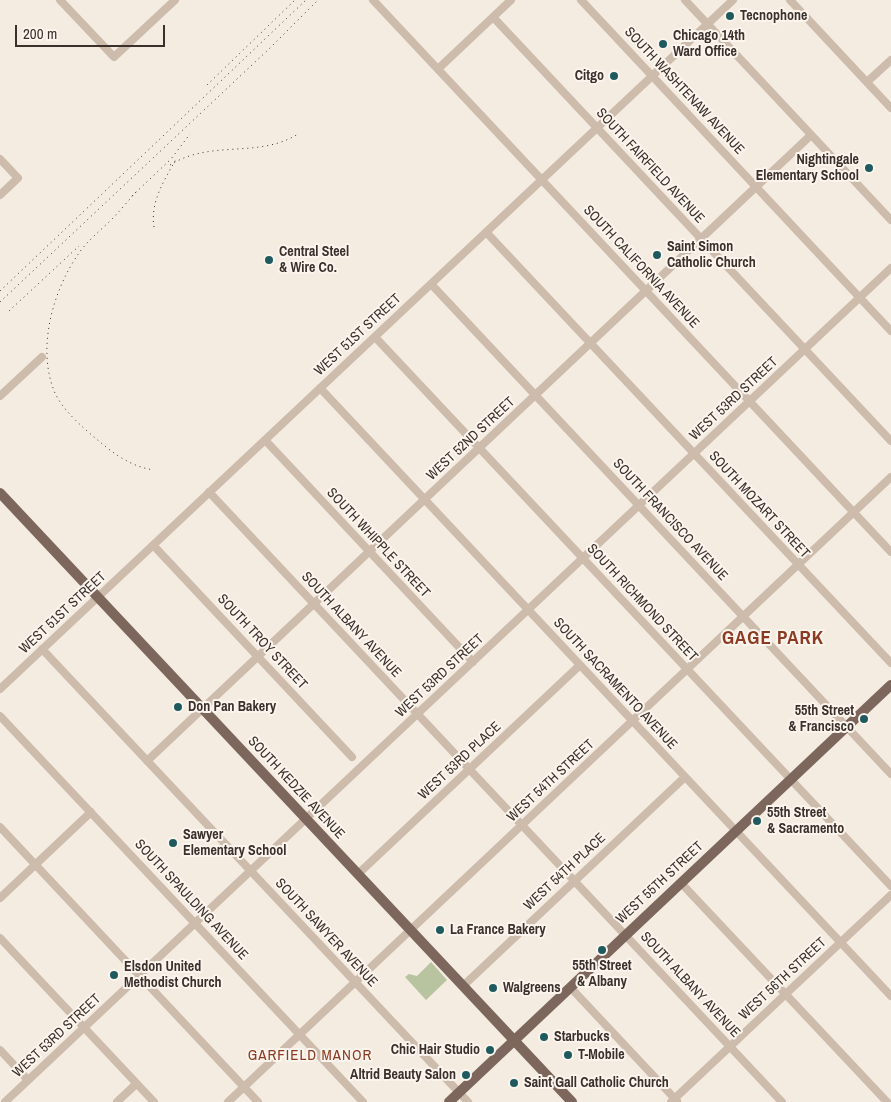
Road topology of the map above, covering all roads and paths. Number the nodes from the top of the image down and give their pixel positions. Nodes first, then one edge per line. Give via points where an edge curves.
1 (60, 0) edge
2 (175, 0) edge
3 (373, 0) edge
4 (511, 0) edge
5 (581, 0) edge
6 (685, 0) edge
7 (733, 0) edge
8 (790, 0) edge
9 (493, 17) junction
10 (708, 24) junction
11 (891, 60) edge
12 (438, 69) junction
13 (652, 76) junction
14 (867, 82) junction
15 (891, 108) edge
16 (597, 128) junction
17 (812, 135) junction
18 (0, 159) edge
19 (542, 180) junction
20 (756, 187) junction
21 (0, 195) edge
22 (891, 220) edge
23 (486, 232) junction
24 (701, 238) junction
25 (891, 268) edge
26 (431, 284) junction
27 (646, 290) junction
28 (860, 298) junction
29 (891, 331) edge
30 (375, 337) junction
31 (590, 343) junction
32 (805, 349) junction
33 (42, 358) dead end
34 (320, 388) junction
35 (535, 395) junction
36 (0, 396) edge
37 (750, 401) junction
38 (265, 440) junction
39 (891, 441) edge
40 (479, 448) junction
41 (694, 454) junction
42 (891, 477) edge
43 (209, 492) junction
44 (0, 493) edge
45 (424, 499) junction
46 (639, 506) junction
47 (854, 512) junction
48 (153, 545) junction
49 (369, 551) junction
50 (891, 552) edge
51 (583, 558) junction
52 (798, 564) junction
53 (97, 597) junction
54 (314, 603) junction
55 (528, 610) junction
56 (743, 616) junction
57 (42, 649) junction
58 (258, 656) junction
59 (473, 662) junction
60 (891, 663) edge
61 (580, 665) junction
62 (687, 669) junction
63 (891, 684) edge
64 (0, 689) edge
65 (202, 708) junction
66 (418, 714) junction
67 (0, 716) edge
68 (632, 721) junction
69 (847, 726) junction
70 (352, 757) dead end
71 (147, 761) junction
72 (470, 769) junction
73 (891, 774) edge
74 (685, 777) junction
75 (790, 779) junction
76 (91, 812) junction
77 (306, 819) junction
78 (522, 825) junction
79 (0, 827) edge
80 (736, 831) junction
81 (35, 864) junction
82 (251, 871) junction
83 (358, 874) junction
84 (574, 881) junction
85 (681, 883) junction
86 (891, 886) edge
87 (891, 895) edge
88 (0, 898) edge
89 (195, 923) junction
90 (411, 930) junction
91 (626, 935) junction
92 (0, 938) edge
93 (840, 942) junction
94 (140, 976) junction
95 (355, 982) junction
96 (463, 986) junction
97 (570, 987) junction
98 (786, 994) junction
99 (891, 996) edge
100 (84, 1028) junction
101 (300, 1034) junction
102 (514, 1040) junction
103 (730, 1046) junction
104 (0, 1050) edge
105 (28, 1080) junction
106 (136, 1084) junction
107 (244, 1087) junction
108 (459, 1092) junction
109 (675, 1101) edge
110 (5, 1102) edge
111 (117, 1102) edge
112 (154, 1102) edge
113 (228, 1102) edge
114 (258, 1102) edge
115 (364, 1102) edge
116 (449, 1102) edge
117 (468, 1102) edge
118 (572, 1102) edge
119 (782, 1102) edge
120 (887, 1102) edge

1 - 2 street via 114,57
3 - 12 street, SOUTH CALIFORNIA AVENUE
4 - 9 street
5 - 13 street, SOUTH WASHTENAW AVENUE
6 - 10 street
7 - 10 street, WEST 51ST STREET
8 - 14 street
9 - 12 street
9 - 16 street, SOUTH FAIRFIELD AVENUE
10 - 13 street, WEST 51ST STREET
10 - 17 street
11 - 14 street
12 - 19 street, SOUTH CALIFORNIA AVENUE
13 - 16 street, WEST 51ST STREET
13 - 20 street, SOUTH WASHTENAW AVENUE
14 - 15 street
16 - 19 street, WEST 51ST STREET
16 - 24 street, SOUTH FAIRFIELD AVENUE
17 - 20 street, WEST 52ND STREET
17 - 22 street
18 - 21 street via 18,178
19 - 23 street, WEST 51ST STREET
19 - 27 street, SOUTH CALIFORNIA AVENUE
20 - 24 street, WEST 52ND STREET
20 - 28 street, SOUTH WASHTENAW AVENUE
23 - 26 street, WEST 51ST STREET
23 - 31 street, SOUTH MOZART STREET
24 - 27 street, WEST 52ND STREET
24 - 32 street, SOUTH FAIRFIELD AVENUE
25 - 28 street, WEST 53RD STREET
26 - 30 street, WEST 51ST STREET
26 - 35 street, SOUTH FRANCISCO AVENUE
27 - 31 street, WEST 52ND STREET
27 - 37 street, SOUTH CALIFORNIA AVENUE
28 - 29 street, SOUTH WASHTENAW AVENUE
28 - 32 street, WEST 53RD STREET
30 - 34 street, WEST 51ST STREET
30 - 40 street, SOUTH RICHMOND STREET
31 - 35 street, WEST 52ND STREET
31 - 41 street, SOUTH MOZART STREET
32 - 37 street, WEST 53RD STREET
32 - 39 street, SOUTH FAIRFIELD AVENUE
33 - 36 street
34 - 38 street, WEST 51ST STREET
34 - 45 street, SOUTH SACRAMENTO AVENUE
35 - 40 street, WEST 52ND STREET
35 - 46 street, SOUTH FRANCISCO AVENUE
37 - 41 street, WEST 53RD STREET
37 - 47 street, SOUTH CALIFORNIA AVENUE
38 - 43 street, WEST 51ST STREET
38 - 49 street, SOUTH WHIPPLE STREET
40 - 45 street, WEST 52ND STREET
40 - 51 street, SOUTH RICHMOND STREET
41 - 46 street, WEST 53RD STREET
41 - 52 street, SOUTH MOZART STREET
42 - 47 street, WEST 54TH STREET
43 - 48 street, WEST 51ST STREET
43 - 54 street, SOUTH ALBANY AVENUE
44 - 53 main road, SOUTH KEDZIE AVENUE
45 - 49 street, WEST 52ND STREET
45 - 55 street, SOUTH SACRAMENTO AVENUE
46 - 51 street, WEST 53RD STREET
46 - 56 street, SOUTH FRANCISCO AVENUE
47 - 50 street, SOUTH CALIFORNIA AVENUE
47 - 52 street, WEST 54TH STREET
48 - 53 street, WEST 51ST STREET
48 - 58 street, SOUTH TROY STREET
49 - 54 street, WEST 52ND STREET
49 - 59 street, SOUTH WHIPPLE STREET
51 - 55 street, WEST 53RD STREET
51 - 62 street, SOUTH RICHMOND STREET
52 - 56 street, WEST 54TH STREET
52 - 60 street, SOUTH MOZART STREET
53 - 57 street, WEST 51ST STREET
53 - 65 main road, SOUTH KEDZIE AVENUE
54 - 58 street, WEST 52ND STREET
54 - 66 street, SOUTH ALBANY AVENUE
55 - 59 street, WEST 53RD STREET
55 - 61 street, SOUTH SACRAMENTO AVENUE
56 - 62 street, WEST 54TH STREET
56 - 69 street, SOUTH FRANCISCO AVENUE
57 - 64 street, WEST 51ST STREET
57 - 71 street, SOUTH SAWYER AVENUE
58 - 65 street, WEST 52ND STREET
58 - 70 street, SOUTH TROY STREET
59 - 66 street, WEST 53RD STREET
61 - 68 street, SOUTH SACRAMENTO AVENUE
61 - 72 street, WEST 53RD PLACE
62 - 68 street, WEST 54TH STREET
62 - 75 street, SOUTH RICHMOND STREET
63 - 69 main road, WEST 55TH STREET
65 - 71 street, WEST 52ND STREET
65 - 77 main road, SOUTH KEDZIE AVENUE
66 - 72 street, SOUTH ALBANY AVENUE
66 - 77 street, WEST 53RD STREET
67 - 76 street, SOUTH SPAULDING AVENUE
68 - 74 street, SOUTH SACRAMENTO AVENUE
68 - 78 street, WEST 54TH STREET
69 - 73 street, SOUTH FRANCISCO AVENUE
69 - 75 main road, WEST 55TH STREET
71 - 82 street, SOUTH SAWYER AVENUE
72 - 78 street, SOUTH ALBANY AVENUE
72 - 83 street, WEST 53RD PLACE
74 - 80 street, SOUTH SACRAMENTO AVENUE
74 - 84 street, WEST 54TH PLACE
75 - 80 main road, WEST 55TH STREET
75 - 86 street, SOUTH RICHMOND STREET
76 - 81 street
76 - 89 street, SOUTH SPAULDING AVENUE
77 - 82 street, WEST 53RD STREET
77 - 83 main road, SOUTH KEDZIE AVENUE
78 - 84 street, SOUTH ALBANY AVENUE
78 - 90 street, WEST 54TH STREET
79 - 81 street
80 - 85 main road, WEST 55TH STREET
80 - 93 street, SOUTH SACRAMENTO AVENUE
81 - 88 street
81 - 94 street
82 - 89 street, WEST 53RD STREET
82 - 95 street, SOUTH SAWYER AVENUE
83 - 90 main road, SOUTH KEDZIE AVENUE
84 - 91 street, SOUTH ALBANY AVENUE
84 - 96 street, WEST 54TH PLACE
85 - 91 main road, WEST 55TH STREET
85 - 98 street
87 - 93 street, WEST 56TH STREET
89 - 94 street, WEST 53RD STREET
89 - 101 street, SOUTH SPAULDING AVENUE
90 - 95 street, WEST 54TH STREET
90 - 96 main road, SOUTH KEDZIE AVENUE
91 - 97 main road, WEST 55TH STREET
91 - 103 street, SOUTH ALBANY AVENUE
92 - 100 street
93 - 98 street, WEST 56TH STREET
93 - 99 street, SOUTH SACRAMENTO AVENUE
94 - 100 street, WEST 53RD STREET
94 - 107 street
95 - 101 street, WEST 54TH STREET
95 - 108 street, SOUTH SAWYER AVENUE
96 - 102 main road, SOUTH KEDZIE AVENUE
97 - 102 main road, WEST 55TH STREET
97 - 109 street
98 - 103 street, WEST 56TH STREET
98 - 120 street
100 - 105 street, WEST 53RD STREET
100 - 106 street
101 - 107 street, WEST 54TH STREET
101 - 115 street, SOUTH SPAULDING AVENUE
102 - 108 main road, WEST 55TH STREET
102 - 118 main road, SOUTH KEDZIE AVENUE
103 - 109 street, WEST 56TH STREET
103 - 119 street, SOUTH ALBANY AVENUE
104 - 105 street
105 - 110 street, WEST 53RD STREET
106 - 111 street
106 - 112 street
107 - 113 street, WEST 54TH STREET
107 - 114 street
108 - 116 main road, WEST 55TH STREET
108 - 117 street, SOUTH SAWYER AVENUE

